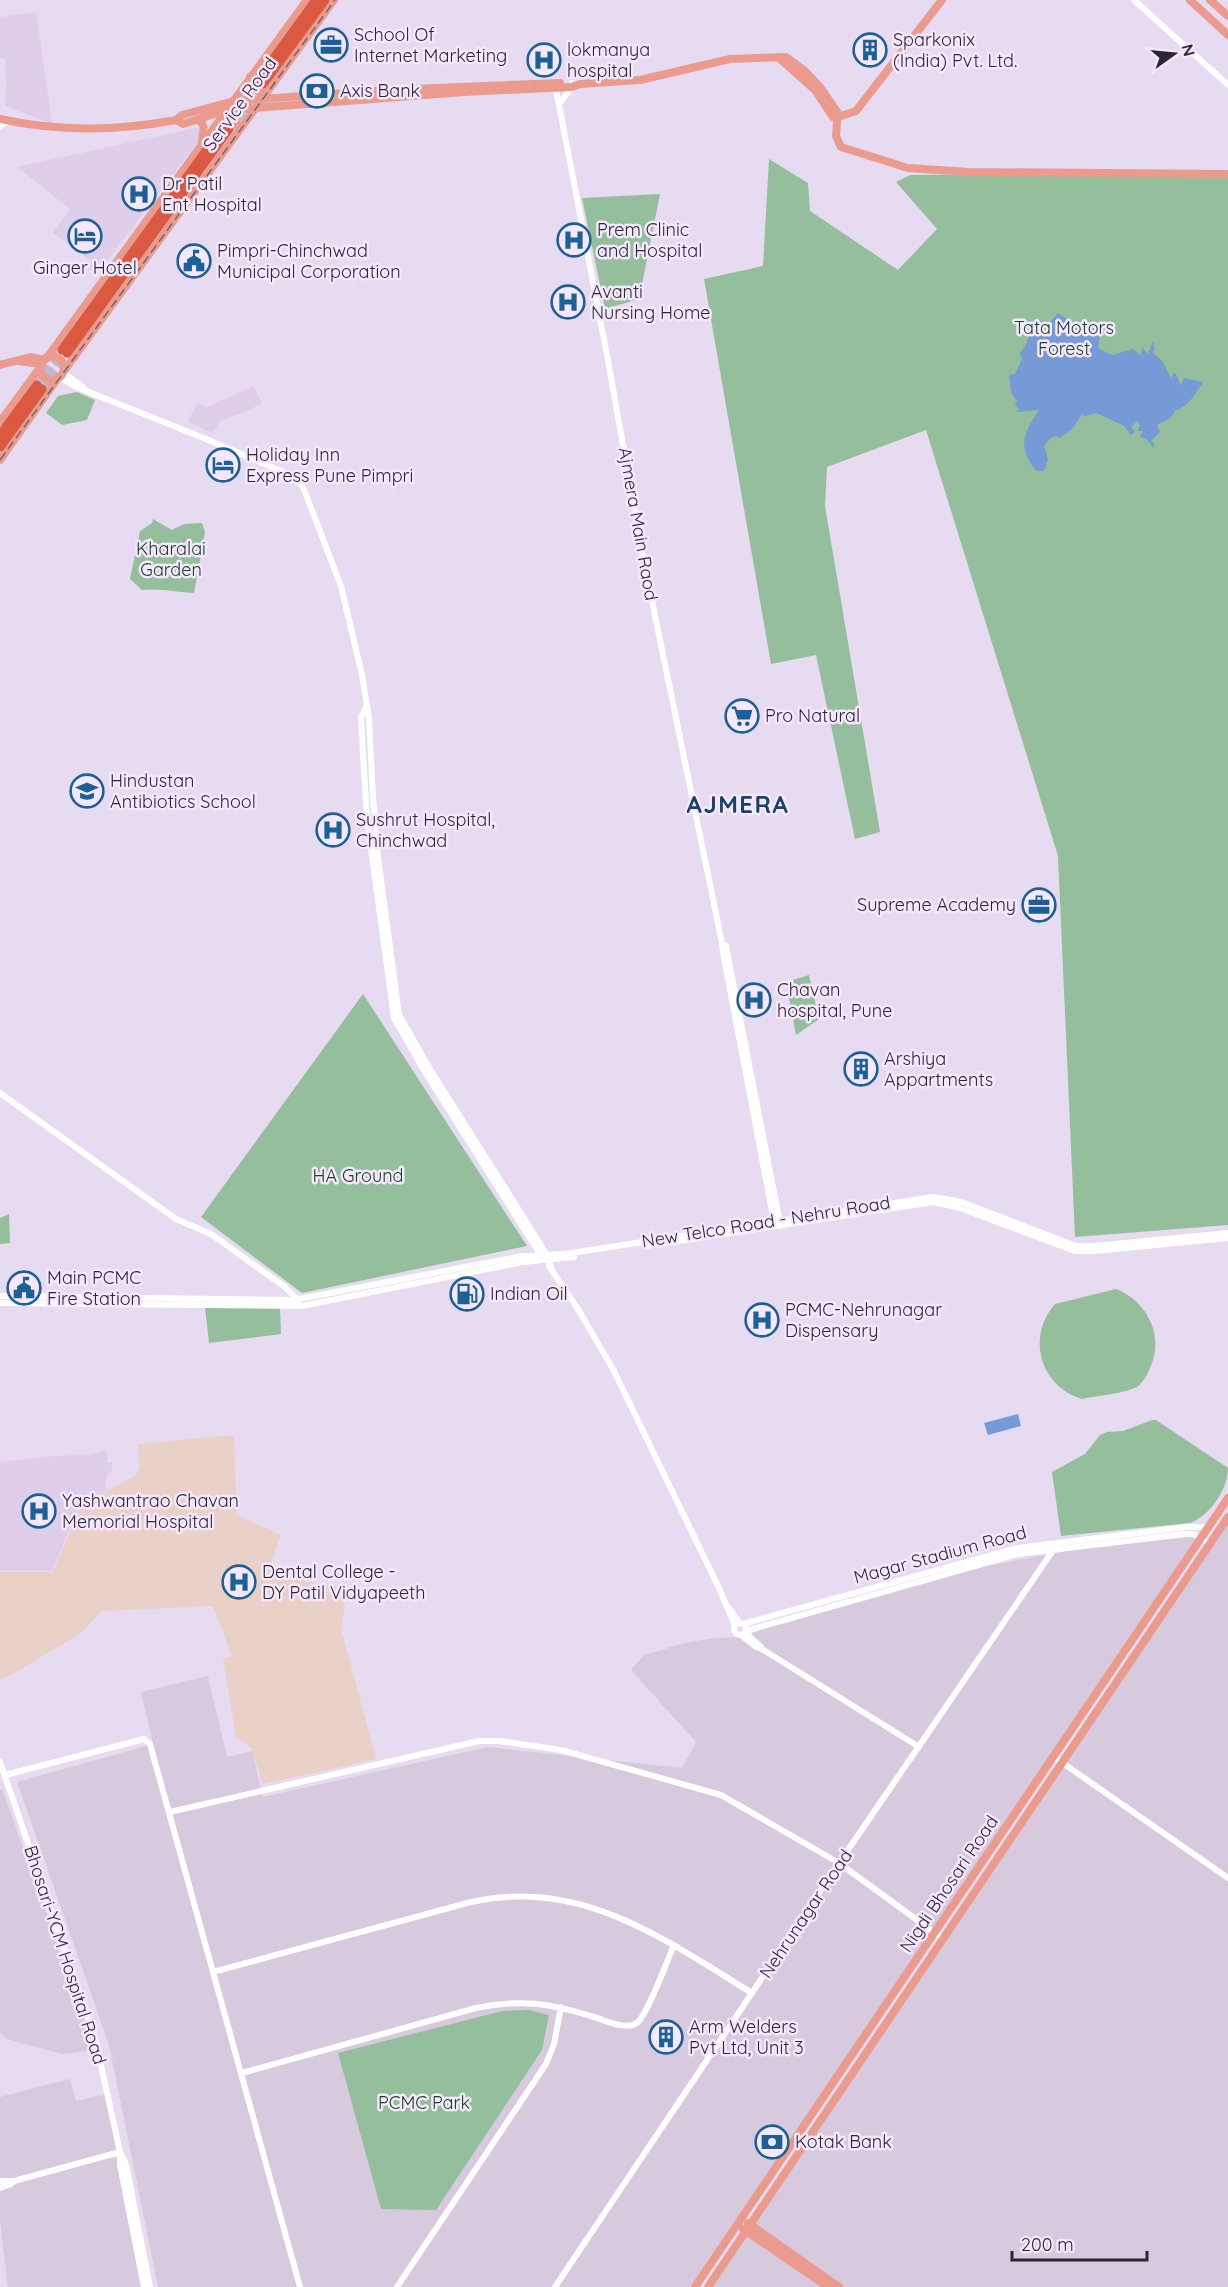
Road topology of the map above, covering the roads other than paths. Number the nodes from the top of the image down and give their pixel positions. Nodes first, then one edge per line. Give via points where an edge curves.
1 (307, 0) edge
2 (316, 0) edge
3 (325, 0) edge
4 (334, 0) edge
5 (942, 0) edge
6 (1134, 0) edge
7 (1190, 0) edge
8 (1210, 0) edge
9 (1228, 16) edge
10 (1228, 35) edge
11 (260, 83) junction
12 (575, 85) junction
13 (1228, 85) edge
14 (555, 86) junction
15 (234, 101) junction
16 (260, 101) junction
17 (560, 103) junction
18 (255, 108) junction
19 (226, 112) junction
20 (837, 117) junction
21 (4, 120) edge
22 (176, 120) junction
23 (197, 120) junction
24 (0, 126) edge
25 (227, 128) tunnel mouth
26 (240, 129) junction
27 (202, 144) junction
28 (1228, 172) edge
29 (65, 352) tunnel mouth
30 (43, 362) junction
31 (0, 365) edge
32 (61, 375) junction
33 (0, 423) edge
34 (0, 435) edge
35 (0, 447) edge
36 (0, 460) edge
37 (0, 1094) edge
38 (777, 1223) junction
39 (1228, 1233) edge
40 (1228, 1238) edge
41 (547, 1260) junction
42 (0, 1296) edge
43 (0, 1303) edge
44 (300, 1303) junction
45 (1228, 1498) edge
46 (1221, 1509) junction
47 (1228, 1516) edge
48 (1209, 1527) junction
49 (1224, 1529) edge
50 (1201, 1538) junction
51 (1058, 1543) junction
52 (1210, 1544) junction
53 (1054, 1549) junction
54 (742, 1629) junction
55 (919, 1747) junction
56 (1054, 1757) junction
57 (0, 1762) edge
58 (1062, 1763) junction
59 (5, 1775) junction
60 (170, 1812) junction
61 (839, 1863) junction
62 (1228, 1878) edge
63 (935, 1932) junction
64 (944, 1939) junction
65 (674, 1945) junction
66 (213, 1972) junction
67 (752, 1993) junction
68 (561, 2007) junction
69 (242, 2073) junction
70 (120, 2152) junction
71 (0, 2181) edge
72 (14, 2181) junction
73 (0, 2188) edge
74 (740, 2222) junction
75 (748, 2228) junction
76 (144, 2287) edge
77 (150, 2287) edge
78 (300, 2287) edge
79 (397, 2287) edge
80 (555, 2287) edge
81 (696, 2287) edge
82 (708, 2287) edge
83 (828, 2287) edge
84 (839, 2287) edge

1 - 11 main road, Service Road
2 - 11 highway
3 - 11 highway
4 - 11 main road, Service Road
5 - 20 main road via 856,111
6 - 13 street
7 - 10 main road
8 - 9 main road
11 - 15 main road, Service Road
11 - 16 main road, Service Road
12 - 14 main road
12 - 17 street
12 - 20 main road via 633,81 730,59 778,57
14 - 16 main road via 388,90
14 - 17 street, Ajmera Main Raod
14 - 18 main road
15 - 16 main road
15 - 19 main road, Service Road
15 - 22 main road
16 - 18 main road, Service Road
17 - 38 street, Ajmera Main Raod via 642,552 722,943 726,946 735,989
18 - 19 main road
18 - 26 main road, Service Road
19 - 23 main road
19 - 26 main road
19 - 27 main road, Service Road
20 - 28 main road via 836,136 841,147 902,167
21 - 22 main road via 100,129
21 - 24 street
22 - 23 main road via 183,124
23 - 27 main road via 204,124
25 - 29 highway
26 - 32 main road, Service Road
27 - 30 main road, Service Road
30 - 31 main road
30 - 32 main road via 42,373 46,378 52,380
30 - 32 main road via 53,357 59,359 63,364
30 - 33 main road, Service Road
32 - 36 main road, Service Road
32 - 41 street via 74,386 300,483 341,586 362,675 367,819 394,1018
34 - 35 highway via 39,387
37 - 44 street via 176,1219 211,1234 285,1287
38 - 39 street, New Telco Road - Nehru Road via 933,1197 962,1202 1076,1246
38 - 40 street, New Telco Road - Nehru Road via 933,1202 960,1208 1075,1251
38 - 41 street, New Telco Road - Nehru Road
41 - 44 street, New Telco Road - Nehru Road via 522,1256
41 - 54 street via 613,1369 729,1614
42 - 44 street
43 - 44 street
45 - 46 main road, Nigdi Bhosari Road
46 - 47 main road
46 - 48 main road, Nigdi Bhosari Road
47 - 49 main road, Nigdi Bhosari Road
48 - 49 main road, Magar Stadium Road
48 - 50 main road, Nigdi Bhosari Road
48 - 51 street, Magar Stadium Road
49 - 52 main road, Nigdi Bhosari Road
50 - 52 street, Magar Stadium Road
50 - 53 street, Magar Stadium Road via 1184,1534
50 - 56 main road, Nigdi Bhosari Road
51 - 53 street, Nehrunagar Road
51 - 54 street, Magar Stadium Road via 1010,1550
52 - 58 main road, Nigdi Bhosari Road
53 - 54 street, Magar Stadium Road via 1011,1556
53 - 55 street, Nehrunagar Road
54 - 55 street via 756,1647
55 - 61 street, Nehrunagar Road
56 - 58 street
56 - 63 main road, Nigdi Bhosari Road
57 - 59 street, Bhosari-YCM Hospital Road
58 - 62 street
58 - 64 main road, Nigdi Bhosari Road
59 - 60 street via 144,1739 151,1746
59 - 70 street, Bhosari-YCM Hospital Road via 95,2038
60 - 61 street via 469,1743 499,1741 561,1750 721,1795
60 - 66 street
61 - 63 street
61 - 67 street, Nehrunagar Road
63 - 64 street
63 - 74 main road, Nigdi Bhosari Road
64 - 75 main road, Nigdi Bhosari Road
65 - 66 street via 591,1906 559,1898 506,1896
65 - 67 street
65 - 68 street via 638,2023 620,2025
66 - 69 street
67 - 80 street, Nehrunagar Road
68 - 69 street via 516,2002 476,2008
68 - 79 street via 546,2064
69 - 78 street
70 - 72 street
70 - 76 street
70 - 77 street via 126,2164
71 - 72 street
72 - 73 street
74 - 75 main road
74 - 81 main road, Nigdi Bhosari Road
75 - 82 main road, Nigdi Bhosari Road
75 - 83 main road
75 - 84 main road

